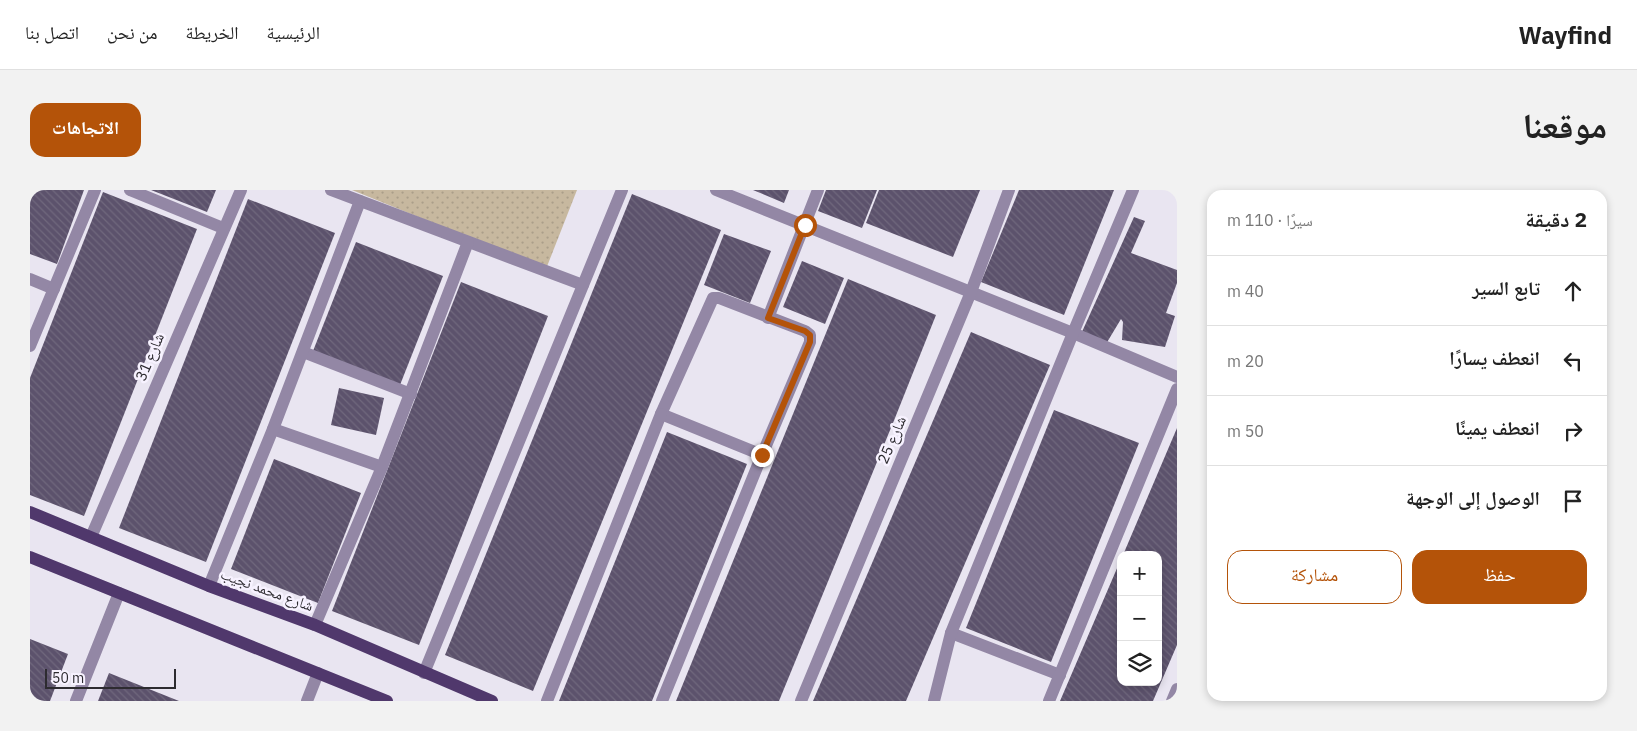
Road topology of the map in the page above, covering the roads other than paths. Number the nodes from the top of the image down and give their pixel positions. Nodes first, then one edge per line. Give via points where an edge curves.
1 (95, 190) edge
2 (130, 190) edge
3 (241, 190) edge
4 (331, 190) edge
5 (622, 190) edge
6 (716, 190) edge
7 (818, 190) edge
8 (1009, 190) edge
9 (1133, 190) edge
10 (360, 201) junction
11 (805, 225) junction
12 (223, 228) junction
13 (468, 242) junction
14 (30, 279) edge
15 (583, 285) junction
16 (54, 289) junction
17 (971, 292) junction
18 (768, 318) junction
19 (1073, 333) junction
20 (30, 346) edge
21 (303, 352) junction
22 (1177, 378) edge
23 (1177, 390) edge
24 (411, 394) junction
25 (661, 414) junction
26 (273, 429) junction
27 (762, 455) junction
28 (382, 466) junction
29 (30, 512) edge
30 (91, 537) junction
31 (30, 557) edge
32 (209, 586) junction
33 (119, 593) junction
34 (316, 625) junction
35 (952, 633) junction
36 (318, 673) junction
37 (424, 673) junction
38 (1060, 675) junction
39 (1177, 689) edge
40 (76, 701) edge
41 (307, 701) edge
42 (387, 701) edge
43 (492, 701) edge
44 (547, 701) edge
45 (662, 701) edge
46 (801, 701) edge
47 (934, 701) edge
48 (1049, 701) edge
49 (1172, 701) edge

1 - 16 street
2 - 12 street
3 - 12 street, شارع 31
4 - 10 street
5 - 15 street
6 - 11 street
7 - 11 street
8 - 17 street, شارع 25
9 - 19 street
10 - 13 street
10 - 21 street
11 - 17 street
11 - 18 street
12 - 30 street, شارع 31
13 - 15 street
13 - 24 street
14 - 16 street
15 - 37 street
16 - 20 street
17 - 19 street
17 - 46 street, شارع 25
18 - 25 street via 713,298
18 - 27 street via 805,331 810,335 810,342
19 - 22 street
19 - 35 street
21 - 24 street
21 - 26 street
23 - 38 street
24 - 28 street
25 - 27 street
25 - 44 street
26 - 28 street
26 - 32 street
27 - 45 street
28 - 34 street
29 - 30 main road, شارع محمد نجيب
30 - 32 main road, شارع محمد نجيب
31 - 33 main road
32 - 34 main road, شارع محمد نجيب
33 - 36 main road
33 - 40 street
34 - 37 main road, شارع محمد نجيب
35 - 38 street
35 - 47 street
36 - 41 street
36 - 42 main road
37 - 43 main road, شارع محمد نجيب
38 - 48 street
39 - 49 street

